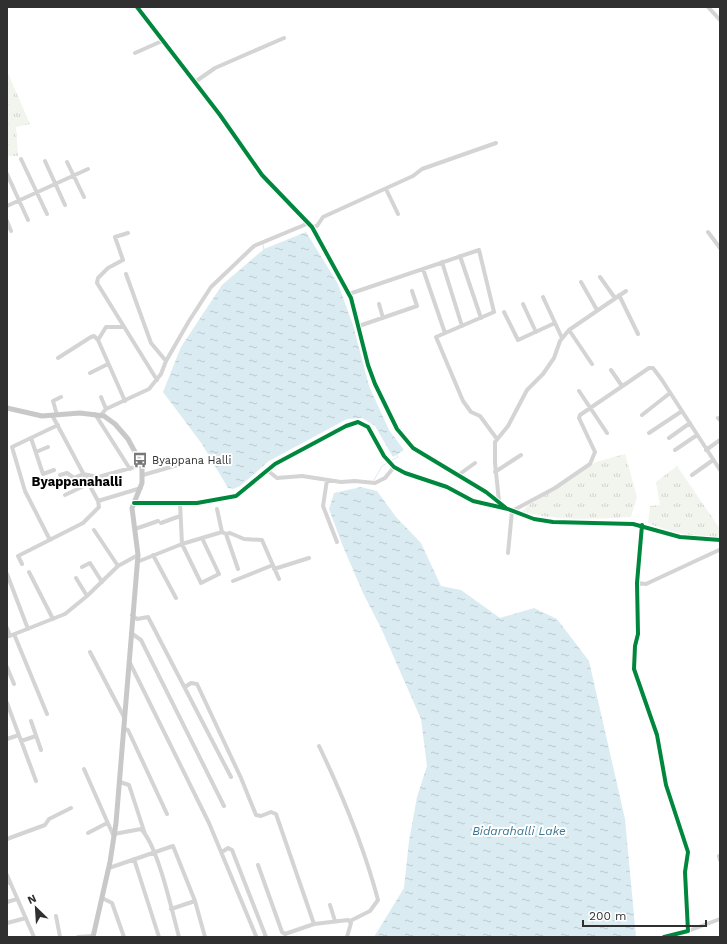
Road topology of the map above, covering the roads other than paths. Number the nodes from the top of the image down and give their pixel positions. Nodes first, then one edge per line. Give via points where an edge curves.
1 (136, 7) edge
2 (708, 7) edge
3 (720, 20) edge
4 (284, 38) dead end
5 (162, 41) junction
6 (135, 53) dead end
7 (195, 82) junction
8 (496, 143) dead end
9 (21, 159) dead end
10 (45, 161) dead end
11 (67, 162) dead end
12 (88, 168) dead end
13 (7, 174) edge
14 (73, 175) junction
15 (55, 184) junction
16 (386, 188) junction
17 (37, 192) junction
18 (84, 197) dead end
19 (19, 200) junction
20 (66, 205) dead end
21 (7, 206) edge
22 (47, 214) dead end
23 (398, 214) dead end
24 (28, 220) dead end
25 (7, 221) edge
26 (309, 223) junction
27 (312, 227) junction
28 (12, 231) dead end
29 (708, 232) dead end
30 (128, 233) dead end
31 (720, 248) edge
32 (460, 256) junction
33 (442, 262) junction
34 (423, 269) junction
35 (126, 274) dead end
36 (600, 277) dead end
37 (581, 282) dead end
38 (412, 290) dead end
39 (626, 291) dead end
40 (350, 294) junction
41 (617, 296) junction
42 (543, 297) dead end
43 (379, 304) dead end
44 (523, 304) dead end
45 (597, 310) junction
46 (504, 312) dead end
47 (383, 318) junction
48 (481, 318) junction
49 (554, 323) junction
50 (359, 326) junction
51 (462, 326) junction
52 (124, 327) junction
53 (569, 330) junction
54 (445, 332) junction
55 (536, 332) junction
56 (638, 334) dead end
57 (562, 338) junction
58 (98, 340) junction
59 (58, 358) dead end
60 (166, 361) junction
61 (108, 364) junction
62 (592, 364) dead end
63 (610, 370) dead end
64 (90, 373) dead end
65 (157, 380) junction
66 (622, 386) junction
67 (578, 391) dead end
68 (670, 393) junction
69 (61, 397) dead end
70 (101, 397) dead end
71 (125, 401) junction
72 (7, 408) edge
73 (590, 408) junction
74 (106, 409) junction
75 (682, 410) junction
76 (94, 414) junction
77 (54, 415) junction
78 (101, 415) junction
79 (642, 415) dead end
80 (690, 423) junction
81 (58, 425) junction
82 (607, 433) dead end
83 (649, 433) dead end
84 (697, 435) junction
85 (31, 438) junction
86 (669, 438) dead end
87 (497, 439) junction
88 (720, 440) edge
89 (48, 447) dead end
90 (675, 450) dead end
91 (706, 450) junction
92 (36, 452) junction
93 (521, 455) dead end
94 (713, 460) junction
95 (475, 463) dead end
96 (182, 464) dead end
97 (142, 465) junction
98 (394, 467) junction
99 (130, 469) junction
100 (54, 470) dead end
101 (266, 470) junction
102 (720, 470) edge
103 (495, 472) junction
104 (83, 474) junction
105 (60, 475) dead end
106 (143, 475) junction
107 (692, 475) dead end
108 (457, 476) junction
109 (98, 478) junction
110 (327, 480) junction
111 (88, 484) junction
112 (141, 488) junction
113 (65, 495) dead end
114 (98, 501) junction
115 (499, 501) junction
116 (134, 503) junction
117 (180, 503) junction
118 (217, 509) dead end
119 (510, 510) junction
120 (180, 516) junction
121 (642, 525) junction
122 (135, 529) junction
123 (94, 530) dead end
124 (222, 532) junction
125 (226, 534) junction
126 (202, 538) junction
127 (50, 540) junction
128 (718, 540) edge
129 (337, 542) dead end
130 (182, 544) junction
131 (720, 550) edge
132 (508, 552) dead end
133 (138, 555) junction
134 (153, 555) junction
135 (309, 558) dead end
136 (137, 562) junction
137 (22, 564) dead end
138 (118, 566) junction
139 (82, 567) dead end
140 (274, 567) junction
141 (238, 570) dead end
142 (29, 572) dead end
143 (7, 574) edge
144 (76, 578) dead end
145 (279, 579) dead end
146 (233, 581) dead end
147 (102, 582) junction
148 (637, 583) junction
149 (87, 596) junction
150 (176, 598) dead end
151 (132, 615) junction
152 (53, 619) junction
153 (7, 628) edge
154 (28, 629) junction
155 (131, 633) junction
156 (10, 636) edge
157 (90, 652) dead end
158 (130, 663) junction
159 (7, 667) edge
160 (14, 684) dead end
161 (184, 687) junction
162 (7, 703) edge
163 (47, 714) dead end
164 (125, 718) junction
165 (31, 721) dead end
166 (124, 728) junction
167 (19, 735) junction
168 (36, 736) junction
169 (7, 739) edge
170 (21, 741) junction
171 (319, 746) dead end
172 (41, 750) dead end
173 (84, 769) dead end
174 (231, 777) dead end
175 (36, 781) dead end
176 (120, 782) junction
177 (224, 806) dead end
178 (71, 808) dead end
179 (167, 814) dead end
180 (107, 823) junction
181 (88, 833) dead end
182 (146, 834) junction
183 (114, 836) junction
184 (7, 839) edge
185 (154, 852) junction
186 (222, 852) junction
187 (134, 859) junction
188 (258, 865) dead end
189 (109, 868) junction
190 (7, 875) edge
191 (8, 882) edge
192 (102, 898) junction
193 (17, 899) junction
194 (195, 901) junction
195 (7, 902) edge
196 (330, 905) dead end
197 (171, 908) junction
198 (56, 916) dead end
199 (26, 918) junction
200 (720, 920) edge
201 (334, 921) junction
202 (350, 921) junction
203 (7, 923) edge
204 (314, 924) junction
205 (688, 931) junction
206 (93, 936) edge
207 (256, 936) dead end
208 (34, 937) edge
209 (60, 937) edge
210 (78, 937) edge
211 (124, 937) edge
212 (159, 937) edge
213 (179, 937) edge
214 (205, 937) edge
215 (266, 937) edge
216 (347, 937) edge
217 (664, 937) edge

1 - 5 street
2 - 3 street
4 - 7 street via 215,68
5 - 6 street
5 - 7 street
7 - 26 street via 262,175
8 - 16 street via 422,169
9 - 17 street
10 - 15 street
11 - 14 street
12 - 14 street
13 - 19 street
14 - 15 street
14 - 18 street
15 - 17 street
15 - 20 street
16 - 23 street
16 - 27 street via 323,217
17 - 19 street
17 - 22 street
19 - 21 street
19 - 24 street
25 - 28 street
26 - 27 street
26 - 60 street via 255,245 211,287
27 - 40 street
29 - 31 street
30 - 52 street via 115,237 123,260 108,268 98,278 97,283
32 - 33 street
32 - 48 street
32 - 48 street via 479,250 494,311 493,314
33 - 34 street
33 - 51 street
34 - 40 street
34 - 54 street
35 - 60 street via 151,343
36 - 41 street
37 - 45 street
38 - 47 street via 417,306
39 - 41 street
40 - 50 street
41 - 45 street
41 - 56 street
42 - 49 street
43 - 47 street
44 - 55 street
45 - 53 street
46 - 55 street via 518,340
47 - 50 street
48 - 51 street
49 - 55 street
49 - 57 street
50 - 108 street via 375,384 400,433 412,448
51 - 54 street
52 - 58 street via 106,328
52 - 65 street
53 - 57 street
53 - 62 street
54 - 87 street via 436,338 461,397 471,412 480,416
57 - 87 street via 554,358 527,390 508,426
58 - 59 street via 94,336 91,337
58 - 61 street
60 - 65 street
61 - 64 street
61 - 71 street
63 - 66 street
65 - 71 street via 145,392
66 - 68 street via 649,368 653,368
66 - 73 street
67 - 73 street
68 - 75 street
68 - 79 street
69 - 77 street via 53,401
70 - 74 street
71 - 74 street
72 - 77 main road via 39,416
73 - 82 street
73 - 119 street via 579,418 595,452 592,462 555,488
74 - 78 street
75 - 80 street
75 - 83 street
76 - 77 main road
76 - 78 main road
76 - 99 street
77 - 81 street
78 - 97 main road via 125,435
80 - 84 street
80 - 86 street
81 - 85 street
81 - 104 street
84 - 90 street
84 - 91 street
85 - 92 street
85 - 127 street via 12,447 25,491
87 - 103 street
88 - 91 street
89 - 92 street
91 - 94 street
92 - 100 street via 43,474
93 - 103 street
94 - 102 street
94 - 107 street
95 - 108 street
96 - 106 street
97 - 99 street
97 - 106 main road
98 - 101 street via 384,456 368,427 356,422
98 - 110 street via 385,478 375,483
98 - 119 street via 447,487 473,501
99 - 109 street
101 - 110 street via 277,478 302,476
101 - 117 street via 236,496
103 - 115 street
104 - 105 street via 74,478 67,473
104 - 109 street
104 - 111 street
106 - 112 main road
108 - 115 street
109 - 111 street
110 - 129 street via 323,506
111 - 113 street
111 - 114 street
112 - 114 street
112 - 116 main road
114 - 127 street via 98,510 86,521
115 - 119 street
116 - 117 street
116 - 122 main road via 132,510
117 - 120 street
118 - 124 street
119 - 121 street via 528,518 553,522
119 - 132 street
120 - 122 street
120 - 130 street
121 - 128 street via 680,537
121 - 148 street
122 - 133 main road
123 - 138 street
124 - 125 street
124 - 126 street
125 - 140 street via 262,540
125 - 141 street
126 - 130 street
126 - 130 street via 219,574 201,583
127 - 137 street via 18,556
128 - 131 street
130 - 134 street
131 - 148 street via 646,584
133 - 136 main road
133 - 138 street
134 - 136 street
134 - 150 street
135 - 140 street
136 - 151 main road
138 - 147 street
139 - 147 street via 90,563
140 - 145 street
140 - 146 street
142 - 152 street
143 - 154 street
144 - 149 street
147 - 149 street
148 - 205 street via 638,634 634,669 657,735 666,785 688,852 685,872
149 - 152 street via 65,614
151 - 155 main road
151 - 161 street via 138,619 148,617
152 - 154 street
153 - 156 street
154 - 156 street
155 - 158 main road
155 - 177 street via 141,640
156 - 163 street
157 - 164 street
158 - 164 main road
158 - 186 street
159 - 160 street
161 - 174 street
161 - 204 street via 191,683 197,684 256,815 271,812 276,814
162 - 167 street
164 - 166 main road
165 - 168 street
166 - 176 main road
166 - 179 street via 128,730
167 - 169 street
167 - 170 street
168 - 170 street
168 - 172 street
170 - 175 street
171 - 202 street via 348,811 378,900 370,911
173 - 180 street
176 - 182 street via 129,785
176 - 183 main road
178 - 184 street via 49,819 45,825
180 - 181 street
180 - 183 street
182 - 183 street via 141,830
182 - 185 street
183 - 189 main road
185 - 187 street
185 - 194 street via 173,846
185 - 197 street
186 - 207 street
186 - 215 street via 228,848 232,850
187 - 189 street
187 - 212 street
188 - 204 street via 282,932 285,934
189 - 192 main road
190 - 191 street
191 - 193 street
192 - 206 main road
192 - 211 street via 112,902
193 - 195 street
193 - 199 street
194 - 197 street
194 - 214 street
196 - 201 street
197 - 213 street
198 - 209 street
199 - 203 street
199 - 208 street
200 - 205 street
201 - 202 street
201 - 204 street
202 - 216 street
205 - 217 street
206 - 210 street

